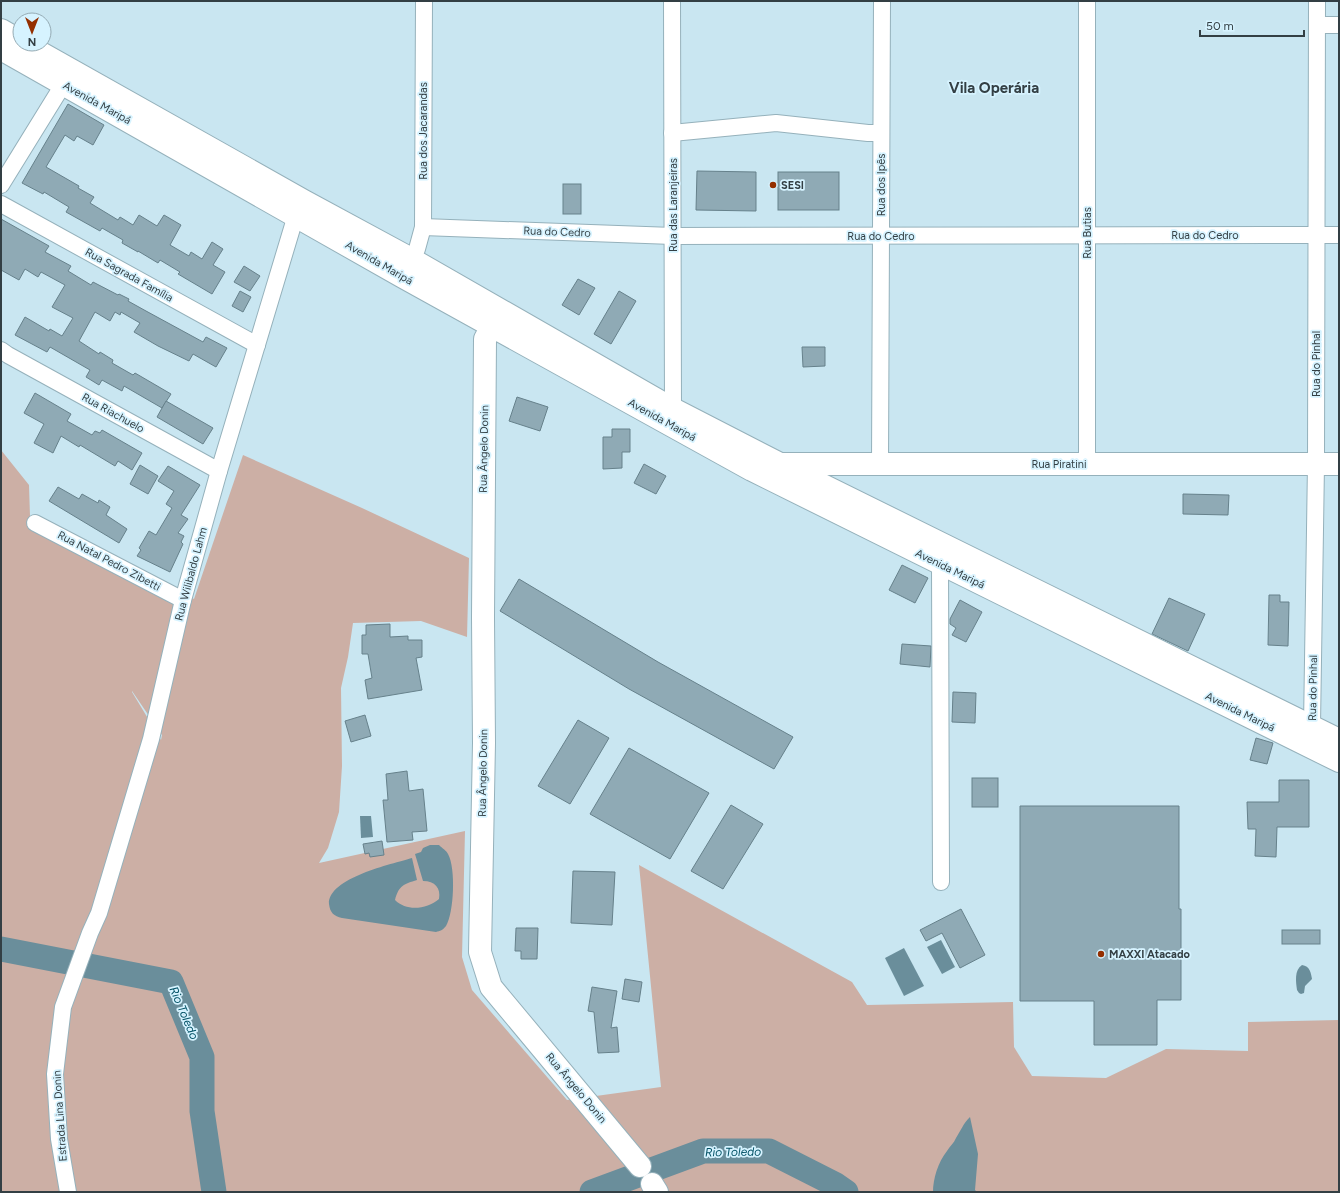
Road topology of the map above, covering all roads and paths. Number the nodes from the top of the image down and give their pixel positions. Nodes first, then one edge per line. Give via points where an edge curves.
1 (424, 1) edge
2 (672, 1) edge
3 (882, 1) edge
4 (1087, 1) edge
5 (1317, 1) edge
6 (1317, 25) junction
7 (1339, 25) edge
8 (1, 30) edge
9 (12, 36) edge
10 (1, 49) edge
11 (36, 52) edge
12 (68, 77) junction
13 (672, 132) junction
14 (881, 133) junction
15 (1, 185) edge
16 (1, 204) edge
17 (300, 208) junction
18 (423, 228) junction
19 (1087, 235) junction
20 (1317, 235) junction
21 (1339, 235) edge
22 (673, 236) junction
23 (881, 236) junction
24 (408, 269) junction
25 (497, 319) junction
26 (257, 345) junction
27 (4, 353) edge
28 (669, 415) junction
29 (880, 464) junction
30 (1087, 464) junction
31 (1316, 464) junction
32 (1339, 464) edge
33 (219, 471) junction
34 (775, 472) junction
35 (810, 489) junction
36 (36, 523) dead end
37 (940, 564) junction
38 (183, 600) junction
39 (1307, 734) junction
40 (1339, 740) edge
41 (1339, 761) edge
42 (941, 882) dead end
43 (68, 992) joint
44 (640, 1166) joint
45 (654, 1188) edge
46 (68, 1192) edge

1 - 18 street, Rua dos Jacarandas
2 - 13 street, Rua das Laranjeiras
3 - 14 street, Rua dos Ipês
4 - 19 street, Rua Butias
5 - 6 street, Rua do Pinhal
6 - 7 street
6 - 20 street, Rua do Pinhal
8 - 9 main road
10 - 12 main road, Avenida Maripá
11 - 12 main road, Avenida Maripá
12 - 15 street
12 - 17 main road, Avenida Maripá
13 - 14 street via 776,123
13 - 22 street, Rua das Laranjeiras
14 - 23 street, Rua dos Ipês
16 - 26 street, Rua Sagrada Família
17 - 24 main road, Avenida Maripá
17 - 26 street, Rua Wilibaldo Lahm
18 - 22 street, Rua do Cedro
18 - 24 street, Rua dos Jacarandas
19 - 20 street, Rua do Cedro
19 - 23 street, Rua do Cedro
19 - 30 street, Rua Butias
20 - 21 street, Rua do Cedro
20 - 31 street, Rua do Pinhal
22 - 23 street, Rua do Cedro
22 - 28 street, Rua das Laranjeiras
23 - 29 street, Rua dos Ipês
24 - 25 main road, Avenida Maripá
25 - 28 main road, Avenida Maripá
25 - 44 main road, Rua Ângelo Donin via 485,338 484,743 480,952 491,987
26 - 33 street, Rua Wilibaldo Lahm
27 - 33 street, Rua Riachuelo
28 - 34 main road, Avenida Maripá
29 - 30 main road, Rua Piratini
29 - 34 main road, Rua Piratini
30 - 31 main road, Rua Piratini
31 - 32 main road, Rua Piratini
31 - 39 street, Rua do Pinhal
33 - 38 street, Rua Wilibaldo Lahm
34 - 35 main road, Avenida Maripá
35 - 37 main road, Avenida Maripá
35 - 39 main road, Avenida Maripá
36 - 38 street, Rua Natal Pedro Zibetti
37 - 39 main road, Avenida Maripá
37 - 42 street
38 - 43 street, Rua Wilibaldo Lahm via 151,739 98,913
39 - 40 main road, Avenida Maripá
39 - 41 main road, Avenida Maripá
43 - 46 street, Estrada Lina Donin via 63,1007 55,1074 59,1139
44 - 45 street

